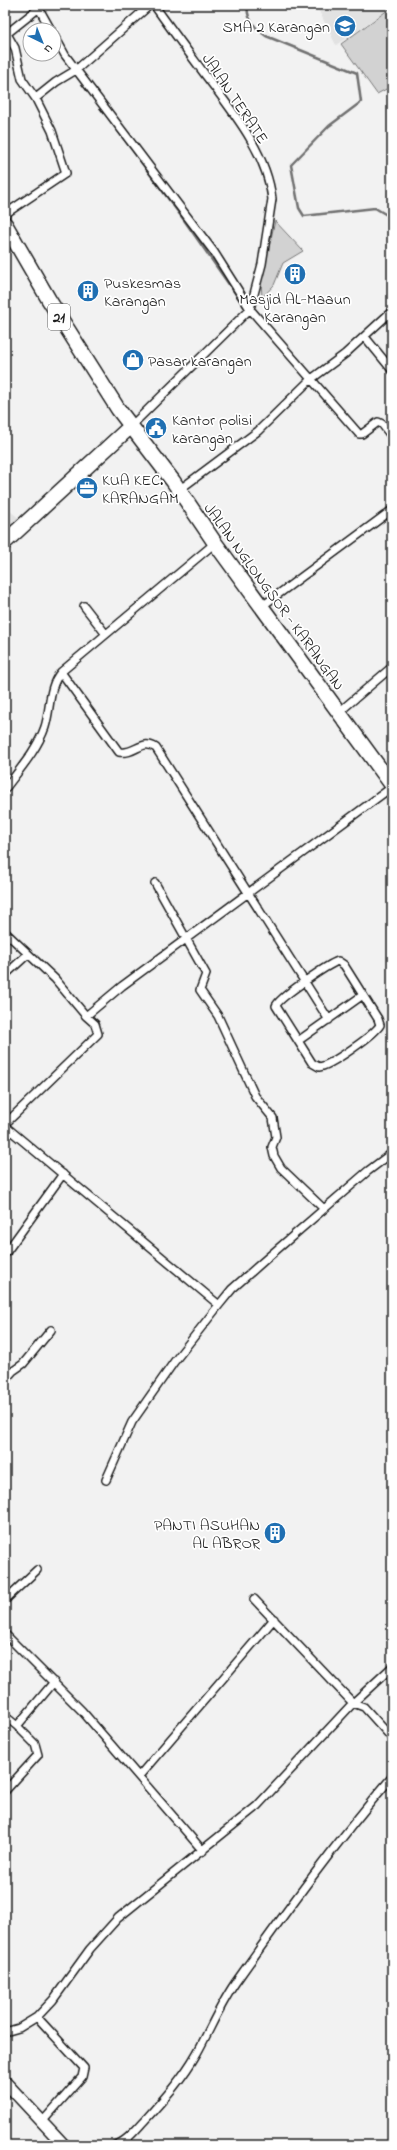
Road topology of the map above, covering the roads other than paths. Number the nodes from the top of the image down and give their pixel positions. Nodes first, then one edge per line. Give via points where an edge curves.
1 (150, 5) edge
2 (154, 5) edge
3 (38, 6) edge
4 (47, 22) edge
5 (6, 34) edge
6 (62, 49) edge
7 (74, 71) junction
8 (36, 98) junction
9 (5, 214) edge
10 (5, 224) edge
11 (250, 309) junction
12 (392, 310) edge
13 (365, 337) junction
14 (392, 370) edge
15 (310, 380) junction
16 (130, 427) junction
17 (392, 437) edge
18 (178, 490) junction
19 (392, 510) edge
20 (5, 542) edge
21 (215, 544) junction
22 (84, 606) dead end
23 (261, 607) junction
24 (105, 634) junction
25 (392, 668) edge
26 (61, 672) junction
27 (338, 713) junction
28 (392, 786) edge
29 (5, 789) edge
30 (155, 883) dead end
31 (249, 894) junction
32 (5, 932) edge
33 (186, 940) junction
34 (28, 954) junction
35 (5, 975) edge
36 (304, 982) junction
37 (363, 995) junction
38 (86, 1016) junction
39 (329, 1020) junction
40 (298, 1041) junction
41 (5, 1125) edge
42 (392, 1153) edge
43 (63, 1174) junction
44 (324, 1209) junction
45 (5, 1254) edge
46 (219, 1305) junction
47 (52, 1330) dead end
48 (5, 1380) edge
49 (106, 1480) dead end
50 (37, 1570) dead end
51 (254, 1599) dead end
52 (5, 1600) edge
53 (274, 1619) junction
54 (5, 1634) edge
55 (392, 1667) edge
56 (54, 1682) junction
57 (353, 1703) junction
58 (5, 1716) edge
59 (17, 1726) junction
60 (392, 1738) edge
61 (139, 1776) junction
62 (392, 1777) edge
63 (5, 1792) edge
64 (203, 1851) junction
65 (37, 2017) junction
66 (5, 2032) edge
67 (5, 2082) edge
68 (42, 2122) junction
69 (64, 2145) edge
70 (116, 2145) edge

1 - 7 street
2 - 11 street, JALAN TERATE via 234,113 263,165 271,188 271,209 262,264
3 - 4 street
3 - 5 street
5 - 8 street via 15,48 22,79
6 - 7 street
7 - 8 street
7 - 11 street via 214,252
8 - 9 street via 52,131 66,173
10 - 16 highway, 21 via 48,300
11 - 15 street
11 - 16 street
12 - 13 street
13 - 14 street
13 - 15 street
15 - 17 street via 358,434 362,434 378,422
15 - 18 street via 258,431
16 - 18 highway, JALAN NGLONGSOR - KARANGAN
16 - 20 highway
18 - 21 highway, JALAN NGLONGSOR - KARANGAN
19 - 23 street
21 - 23 highway, JALAN NGLONGSOR - KARANGAN
21 - 24 street
22 - 24 street
23 - 27 highway, JALAN NGLONGSOR - KARANGAN
24 - 26 street
25 - 27 street
26 - 29 street via 51,689 50,710 45,728 35,748
26 - 31 street via 119,752 126,753 144,744 156,748
27 - 28 highway, JALAN NGLONGSOR - KARANGAN
28 - 31 street
30 - 33 street
31 - 33 street
31 - 36 street
32 - 34 street
33 - 38 street via 122,986
33 - 44 street via 206,974 200,990 218,1016 255,1096 273,1118 276,1137 272,1147 274,1156 281,1168
34 - 35 street
34 - 38 street via 55,979
36 - 37 street via 338,961 344,965
36 - 39 street
36 - 40 street via 279,1000 276,1006
37 - 39 street
37 - 40 street via 380,1025 328,1065 319,1068 316,1066
38 - 41 street via 95,1024 98,1034
39 - 40 street
41 - 43 street
42 - 44 street
43 - 45 street
43 - 46 street
44 - 46 street via 232,1289
46 - 49 street via 174,1362 132,1422
47 - 48 street via 23,1364 12,1371
50 - 52 street
51 - 53 street
53 - 57 street
53 - 61 street
54 - 56 street
55 - 57 street
56 - 59 street
56 - 61 street
57 - 60 street via 364,1707
57 - 64 street via 257,1806
58 - 59 street
59 - 63 street via 35,1744 38,1756
61 - 64 street
62 - 70 street via 339,1843 237,1981 225,1998 197,2053 167,2095 140,2126
64 - 65 street via 118,1918 90,1949 53,2000
65 - 66 street via 19,2028
65 - 68 street via 84,2068 82,2077
67 - 68 street
68 - 69 street

